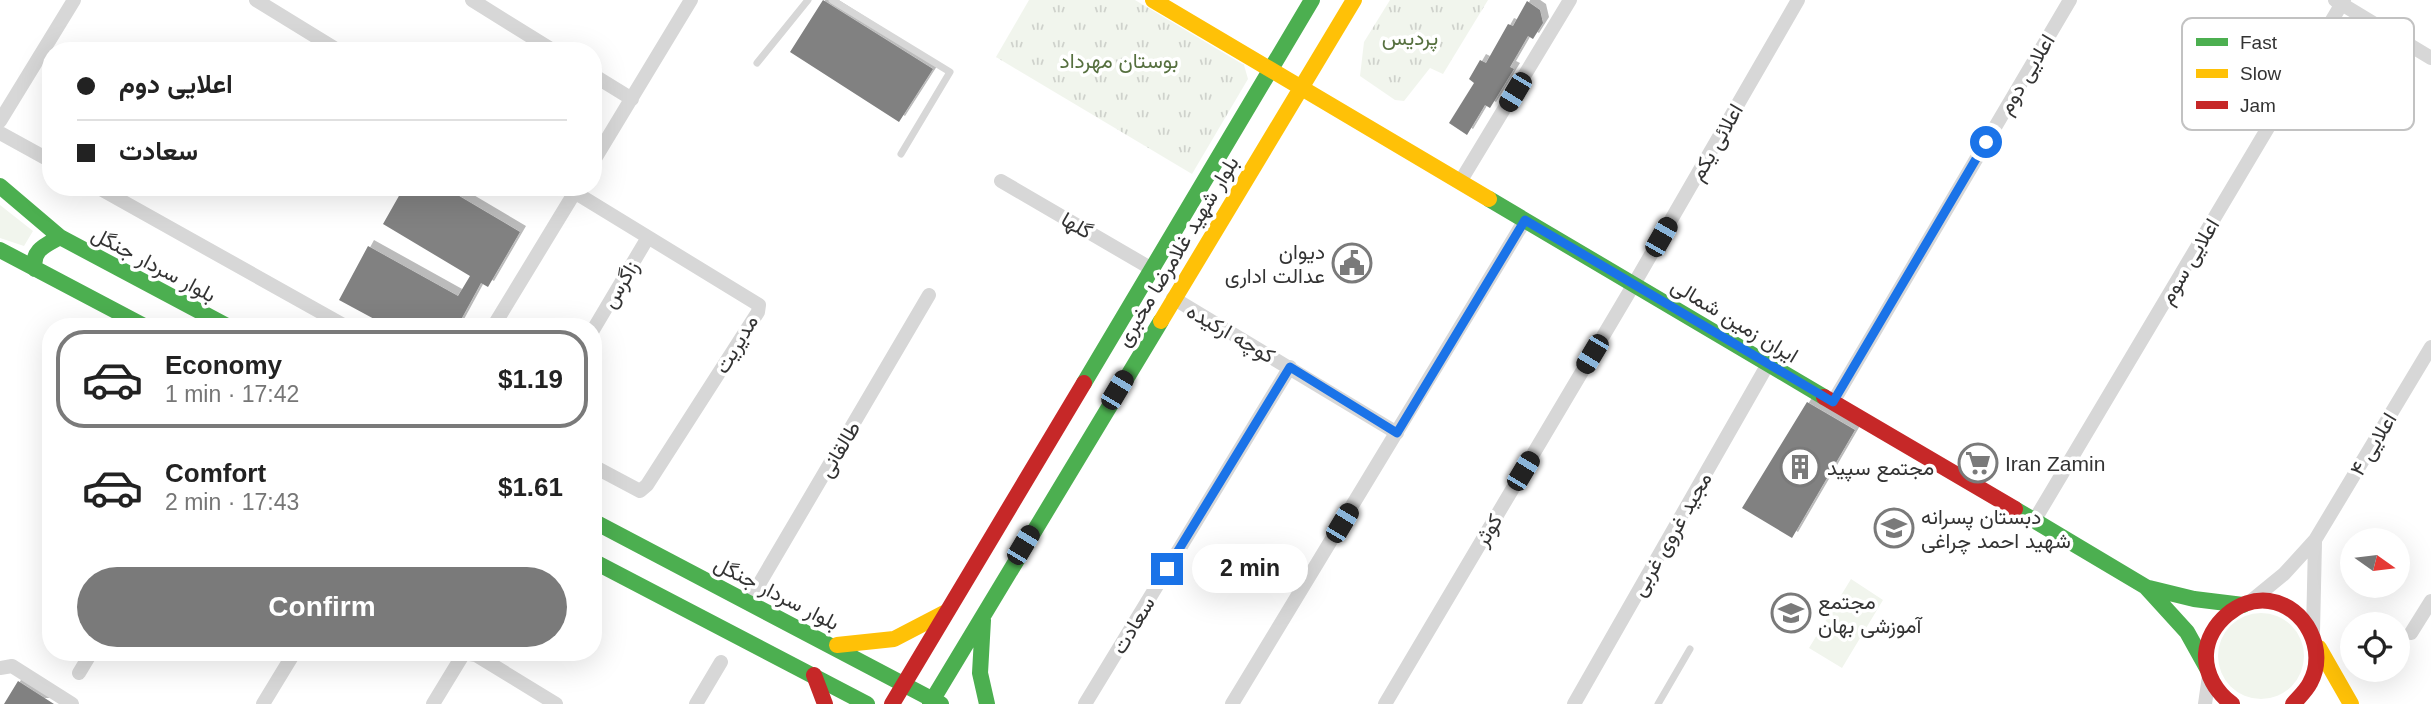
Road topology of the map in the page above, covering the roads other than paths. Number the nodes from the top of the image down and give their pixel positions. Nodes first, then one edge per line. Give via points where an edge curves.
1 (74, 0) edge
2 (256, 0) edge
3 (472, 0) edge
4 (691, 0) edge
5 (808, 0) edge
6 (832, 0) edge
7 (1153, 0) edge
8 (1312, 0) edge
9 (1354, 0) edge
10 (1798, 0) edge
11 (2070, 0) edge
12 (1566, 1) edge
13 (2340, 1) edge
14 (2330, 18) edge
15 (2367, 18) edge
16 (48, 42) edge
17 (324, 42) edge
18 (540, 42) edge
19 (2414, 47) edge
20 (42, 52) edge
21 (2431, 58) edge
22 (757, 63) dead end
23 (1271, 69) junction
24 (602, 81) edge
25 (1301, 88) junction
26 (632, 99) junction
27 (0, 121) edge
28 (2264, 130) edge
29 (0, 133) edge
30 (602, 147) edge
31 (901, 154) dead end
32 (42, 156) edge
33 (1001, 181) dead end
34 (1460, 182) junction
35 (0, 186) edge
36 (113, 196) edge
37 (569, 196) edge
38 (584, 196) edge
39 (1525, 220) junction
40 (60, 237) junction
41 (648, 239) junction
42 (1, 250) edge
43 (35, 268) junction
44 (1152, 269) junction
45 (1634, 284) junction
46 (929, 295) dead end
47 (1173, 298) junction
48 (129, 318) edge
49 (212, 318) edge
50 (331, 318) edge
51 (498, 318) edge
52 (600, 318) edge
53 (2431, 348) edge
54 (1768, 364) junction
55 (1290, 367) junction
56 (1833, 402) junction
57 (1397, 433) junction
58 (602, 471) edge
59 (2034, 521) junction
60 (602, 526) edge
61 (2315, 540) junction
62 (602, 566) edge
63 (2146, 587) junction
64 (2431, 601) edge
65 (748, 603) junction
66 (2246, 604) junction
67 (948, 610) junction
68 (984, 611) junction
69 (2411, 634) dead end
70 (2315, 639) junction
71 (832, 645) junction
72 (1690, 649) dead end
73 (86, 661) edge
74 (288, 661) edge
75 (459, 661) edge
76 (486, 661) edge
77 (721, 663) dead end
78 (0, 668) edge
79 (2209, 671) junction
80 (79, 673) dead end
81 (814, 675) junction
82 (904, 684) junction
83 (934, 703) edge
84 (72, 704) edge
85 (263, 704) edge
86 (433, 704) edge
87 (556, 704) edge
88 (696, 704) edge
89 (825, 704) edge
90 (867, 704) edge
91 (892, 704) edge
92 (988, 704) edge
93 (1085, 704) edge
94 (1232, 704) edge
95 (1385, 704) edge
96 (1574, 704) edge
97 (1658, 704) edge
98 (2205, 704) edge
99 (2232, 704) edge
100 (2293, 704) edge
101 (2351, 704) edge

1 - 16 street
2 - 17 street
3 - 18 street
4 - 26 street
5 - 22 lane
6 - 31 lane via 950,72
7 - 23 main road, ایران زمین شمالی
8 - 23 main road, بلوار شهید غلامرضا مخبری
9 - 25 main road, بلوار شهید غلامرضا مخبری
10 - 45 street, اعلائی یکم
11 - 56 street, اعلایی دوم
12 - 34 street
13 - 14 street, اعلایی سوم
13 - 15 street
19 - 21 street
20 - 27 street
23 - 25 main road, ایران زمین شمالی
23 - 44 main road, بلوار شهید غلامرضا مخبری
24 - 26 street
25 - 34 main road, ایران زمین شمالی
25 - 47 main road, بلوار شهید غلامرضا مخبری
26 - 30 street
28 - 59 street, اعلایی سوم
29 - 32 street
33 - 44 street, گلها
34 - 39 main road, ایران زمین شمالی
35 - 40 main road, بلوار سردار جنگل
36 - 50 street
37 - 51 street
38 - 41 street, مدیریت
39 - 45 main road, ایران زمین شمالی
39 - 57 street
40 - 43 main road via 38,250
40 - 49 main road, بلوار سردار جنگل
41 - 52 street, زاگرس
41 - 58 street, مدیریت via 759,305 758,312 647,485 640,491
42 - 43 main road
43 - 48 main road
44 - 67 main road, بلوار شهید غلامرضا مخبری
45 - 54 main road, ایران زمین شمالی
45 - 95 street, کوثر
46 - 65 street, طالقانی
47 - 55 street, کوچه ارکیده
47 - 68 main road, بلوار شهید غلامرضا مخبری
53 - 61 street, اعلایی ۴
54 - 56 main road, ایران زمین شمالی
54 - 96 street, مجید غروی غربی
55 - 57 street, کوچه ارکیده
55 - 93 street, سعادت
56 - 59 main road, ایران زمین شمالی
57 - 94 street
59 - 63 main road, ایران زمین شمالی
60 - 65 main road, بلوار سردار جنگل
61 - 66 street, اعلایی ۴ via 2284,574
61 - 70 street, اعلایی ۴
62 - 81 main road
63 - 66 main road, ایران زمین شمالی via 2194,599
63 - 79 main road, ایران زمین شمالی via 2187,632
64 - 69 street
65 - 71 main road, بلوار سردار جنگل
66 - 70 main road, ایران زمین شمالی via 2268,601 2286,606 2302,617
66 - 79 main road via 2219,621 2210,636
67 - 71 main road via 911,632 872,646
67 - 82 main road, بلوار شهید غلامرضا مخبری
68 - 83 main road, بلوار شهید غلامرضا مخبری
68 - 92 main road via 979,673
70 - 100 main road via 2319,661 2314,679
70 - 101 main road
71 - 82 main road, بلوار سردار جنگل
72 - 97 lane
73 - 80 street
74 - 85 street
75 - 86 street
76 - 87 street
77 - 88 street
78 - 84 street via 12,666
79 - 98 street
79 - 99 main road, ایران زمین شمالی via 2215,687
81 - 89 main road
81 - 90 main road
82 - 83 main road, بلوار سردار جنگل
82 - 91 main road, بلوار شهید غلامرضا مخبری

